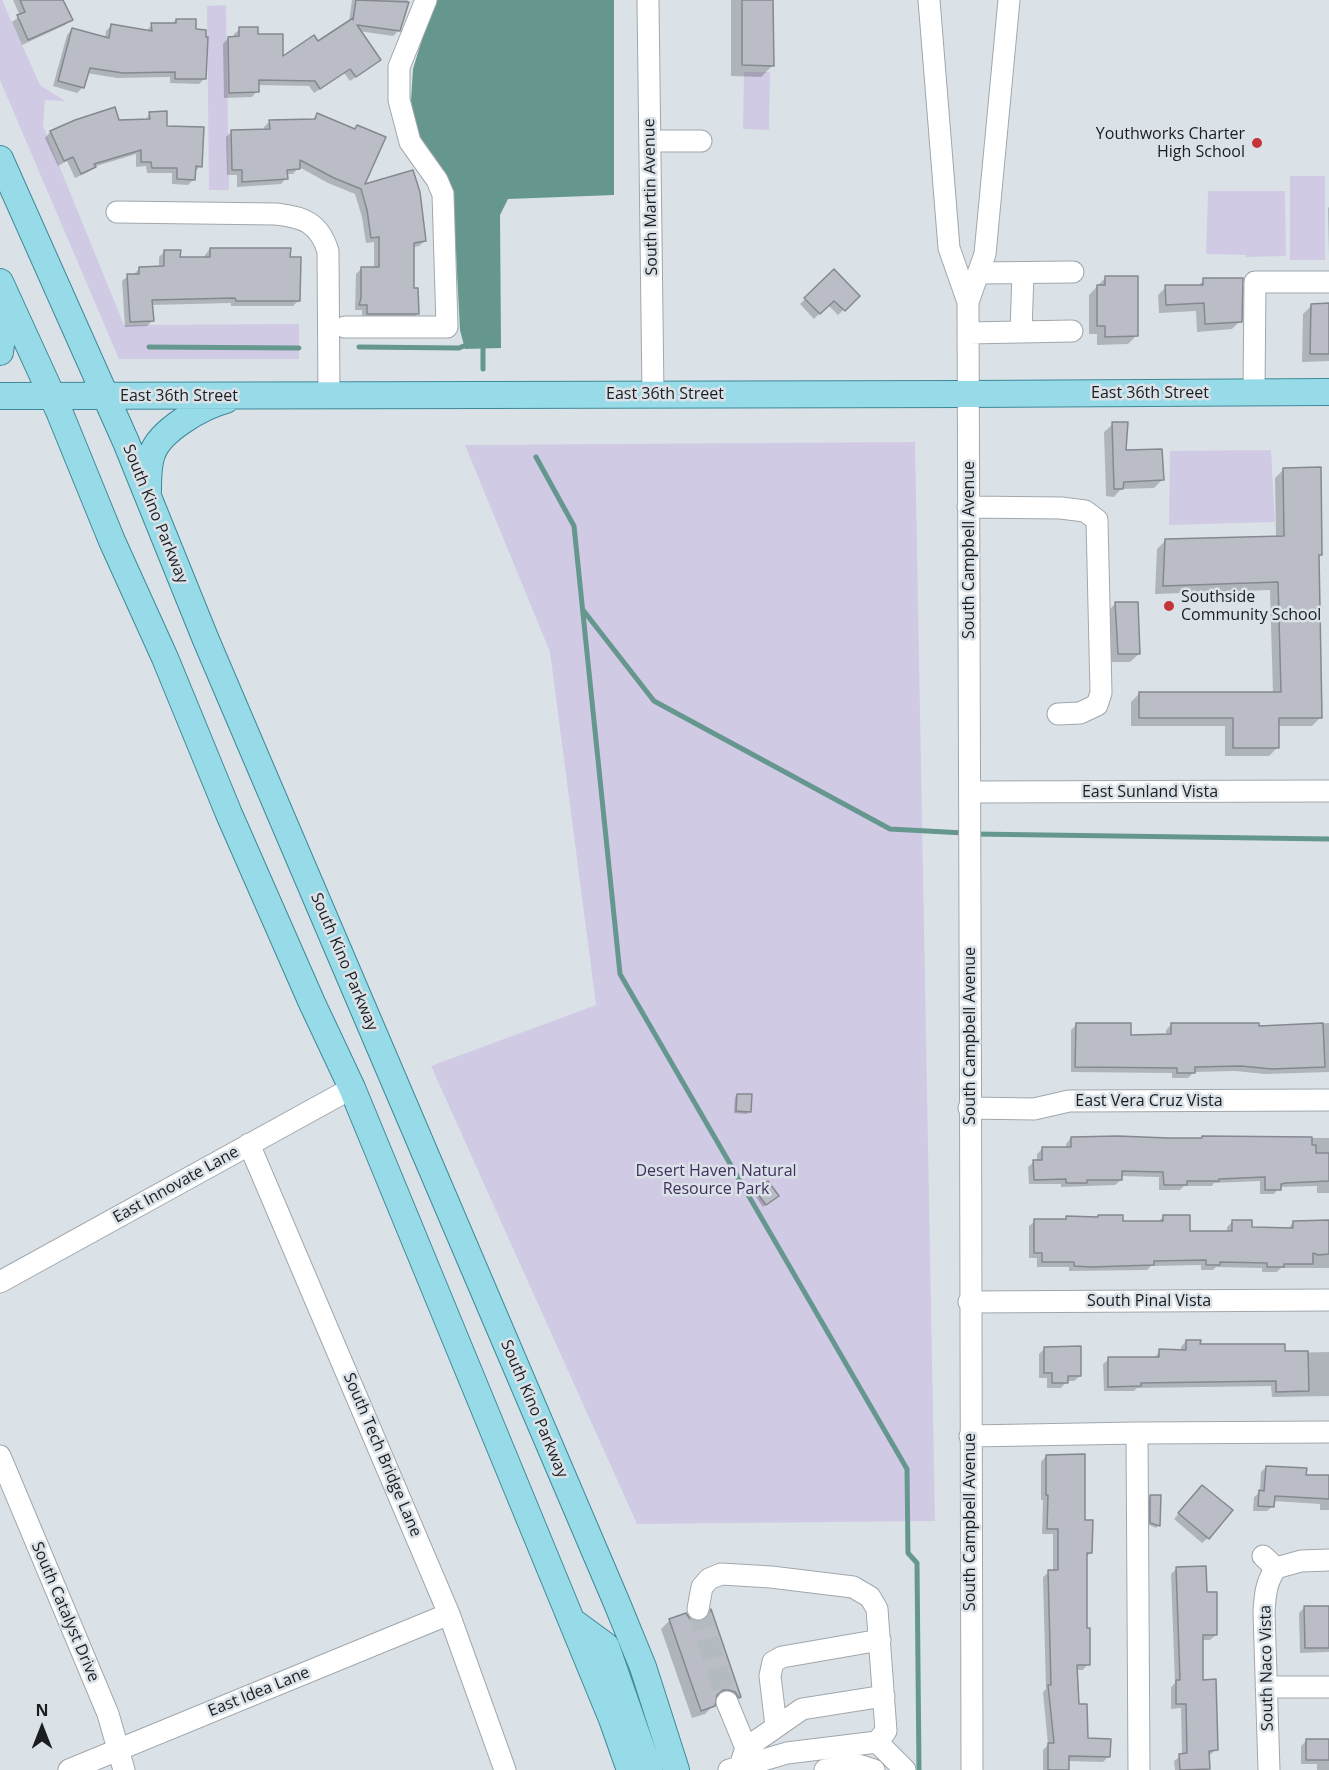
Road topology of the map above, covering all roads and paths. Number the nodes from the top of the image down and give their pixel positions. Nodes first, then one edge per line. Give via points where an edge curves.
1 (426, 0) edge
2 (648, 0) edge
3 (929, 0) edge
4 (1009, 0) edge
5 (650, 141) junction
6 (700, 141) dead end
7 (0, 159) edge
8 (117, 212) dead end
9 (1073, 272) dead end
10 (978, 273) junction
11 (1023, 273) junction
12 (1329, 282) edge
13 (0, 283) edge
14 (968, 302) junction
15 (345, 327) dead end
16 (1072, 331) dead end
17 (1021, 332) junction
18 (968, 333) junction
19 (0, 352) edge
20 (1254, 392) junction
21 (1329, 392) edge
22 (653, 394) junction
23 (968, 394) junction
24 (52, 395) junction
25 (106, 395) junction
26 (0, 396) edge
27 (242, 396) junction
28 (329, 396) junction
29 (147, 494) junction
30 (968, 507) junction
31 (1058, 714) dead end
32 (1329, 791) edge
33 (971, 792) junction
34 (352, 1088) junction
35 (1329, 1100) edge
36 (969, 1108) junction
37 (249, 1144) junction
38 (0, 1282) edge
39 (1329, 1299) edge
40 (969, 1302) junction
41 (1329, 1432) edge
42 (1137, 1434) junction
43 (970, 1436) junction
44 (0, 1456) edge
45 (1329, 1560) edge
46 (698, 1609) tunnel mouth
47 (449, 1614) junction
48 (572, 1620) junction
49 (880, 1640) junction
50 (1266, 1686) junction
51 (1329, 1687) edge
52 (884, 1696) junction
53 (727, 1702) tunnel mouth
54 (776, 1726) junction
55 (877, 1742) junction
56 (118, 1750) junction
57 (742, 1764) edge
58 (69, 1770) edge
59 (124, 1770) edge
60 (505, 1770) edge
61 (630, 1770) edge
62 (649, 1770) edge
63 (676, 1770) edge
64 (825, 1770) edge
65 (874, 1770) edge
66 (905, 1770) edge
67 (972, 1770) edge
68 (1139, 1770) edge
69 (1269, 1770) edge

1 - 15 street via 399,67 399,100 410,142 443,194 447,327
2 - 5 street, South Martin Avenue
3 - 14 street, South Campbell Avenue via 949,248
4 - 10 street, South Campbell Avenue via 985,254
5 - 6 street
5 - 22 street, South Martin Avenue
7 - 25 main road, South Kino Parkway
8 - 28 street via 314,217 328,251
9 - 11 street
10 - 11 street
10 - 14 street, South Campbell Avenue
11 - 17 street
12 - 20 street via 1255,282
13 - 19 main road via 4,324
13 - 24 main road
14 - 18 street, South Campbell Avenue
16 - 17 street
17 - 18 street
18 - 23 street, South Campbell Avenue
20 - 21 main road, East 36th Street
20 - 23 main road, East 36th Street
22 - 23 main road, East 36th Street
22 - 28 main road, East 36th Street
23 - 30 street, South Campbell Avenue
24 - 25 main road, East 36th Street
24 - 26 main road, East 36th Street
24 - 34 main road via 233,824
25 - 27 main road, East 36th Street
25 - 29 main road, South Kino Parkway
27 - 28 main road, East 36th Street
27 - 29 main road via 212,404 175,426 158,442 152,453
29 - 63 main road, South Kino Parkway via 616,1601 643,1667
30 - 31 street via 1061,508 1085,511 1097,520 1101,693 1097,705 1080,713
30 - 33 street, South Campbell Avenue
32 - 33 street, East Sunland Vista
33 - 36 street, South Campbell Avenue
34 - 37 street, East Innovate Lane
34 - 48 main road
35 - 36 street, East Vera Cruz Vista via 1070,1101 1034,1108
36 - 40 street, South Campbell Avenue
37 - 38 street, East Innovate Lane
37 - 47 street, South Tech Bridge Lane
39 - 40 street, South Pinal Vista
40 - 43 street, South Campbell Avenue
41 - 42 street
42 - 43 street
42 - 68 street
43 - 67 street, South Campbell Avenue
44 - 56 street, South Catalyst Drive via 108,1714
45 - 50 street, South Naco Vista via 1270,1562 1264,1612
46 - 49 street via 702,1587 721,1574 853,1587 870,1597 877,1609
47 - 56 street, East Idea Lane
47 - 60 street, South Tech Bridge Lane
48 - 61 main road
48 - 62 main road via 606,1646
49 - 52 street
49 - 54 street via 782,1657 773,1662 770,1676
50 - 51 street
50 - 69 street, South Naco Vista
52 - 54 street via 802,1709
52 - 55 street via 886,1731
53 - 57 street
54 - 57 street
55 - 57 street
55 - 66 street
56 - 58 street, East Idea Lane
56 - 59 street, South Catalyst Drive
64 - 65 street via 858,1765

